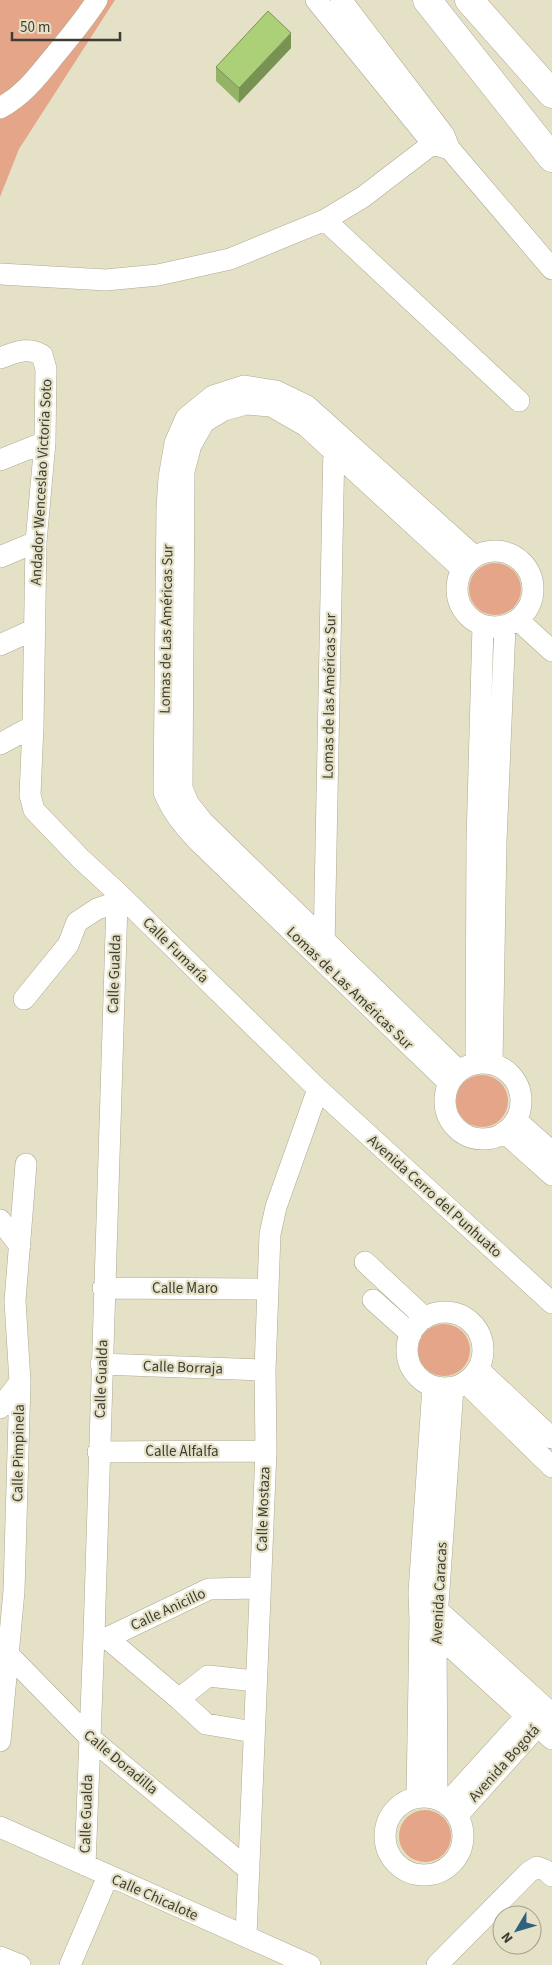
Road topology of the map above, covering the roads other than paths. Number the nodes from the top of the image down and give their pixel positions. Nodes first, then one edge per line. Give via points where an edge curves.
1 (98, 0) edge
2 (316, 0) edge
3 (341, 0) edge
4 (427, 0) edge
5 (469, 0) edge
6 (549, 91) edge
7 (0, 108) edge
8 (442, 142) junction
9 (552, 158) edge
10 (325, 220) junction
11 (552, 269) edge
12 (0, 274) edge
13 (0, 358) edge
14 (519, 401) dead end
15 (334, 430) junction
16 (45, 442) junction
17 (333, 452) junction
18 (0, 460) edge
19 (36, 542) junction
20 (0, 557) edge
21 (468, 563) junction
22 (517, 619) junction
23 (175, 624) junction
24 (484, 626) junction
25 (35, 629) junction
26 (552, 631) edge
27 (0, 644) edge
28 (552, 651) edge
29 (33, 726) junction
30 (0, 744) edge
31 (34, 810) joint
32 (487, 842) junction
33 (118, 898) junction
34 (325, 940) junction
35 (323, 961) junction
36 (24, 999) dead end
37 (469, 1070) junction
38 (318, 1089) junction
39 (510, 1126) junction
40 (552, 1152) edge
41 (26, 1164) dead end
42 (552, 1175) edge
43 (2, 1229) edge
44 (20, 1246) junction
45 (365, 1262) dead end
46 (103, 1288) junction
47 (267, 1289) junction
48 (373, 1300) dead end
49 (16, 1301) junction
50 (552, 1303) edge
51 (425, 1318) junction
52 (0, 1320) edge
53 (411, 1334) junction
54 (101, 1364) junction
55 (265, 1370) junction
56 (457, 1381) junction
57 (20, 1382) junction
58 (0, 1408) edge
59 (552, 1438) edge
60 (266, 1451) junction
61 (98, 1452) junction
62 (552, 1467) edge
63 (7, 1585) edge
64 (260, 1588) junction
65 (431, 1621) junction
66 (100, 1636) junction
67 (4, 1658) edge
68 (256, 1681) junction
69 (179, 1699) junction
70 (543, 1718) edge
71 (254, 1732) junction
72 (89, 1737) junction
73 (0, 1741) edge
74 (440, 1803) joint
75 (0, 1827) edge
76 (85, 1865) junction
77 (249, 1870) junction
78 (108, 1876) junction
79 (552, 1876) edge
80 (246, 1936) junction
81 (0, 1956) edge
82 (20, 1965) edge
83 (70, 1965) edge
84 (310, 1965) edge
85 (438, 1965) edge

1 - 7 street via 27,90
2 - 8 street
3 - 8 street
4 - 9 main road
5 - 6 main road
8 - 10 street
8 - 11 street
10 - 12 street via 230,259 158,275 106,280
10 - 14 street
13 - 16 street, Andador Wenceslao Victoria Soto via 34,350 45,360
15 - 17 street, Lomas de las Américas Sur
15 - 21 street, Lomas de Las Américas Sur
15 - 23 street, Lomas de Las Américas Sur via 307,406 276,391 244,386 213,396 186,418 175,442 169,478
16 - 18 street
16 - 19 street, Andador Wenceslao Victoria Soto
17 - 21 street, Lomas de Las Américas Sur
17 - 23 street, Lomas de Las Américas Sur via 306,426 271,406 246,404 224,410 204,422 191,445 184,471
17 - 34 street, Lomas de las Américas Sur
19 - 20 street
19 - 25 street, Andador Wenceslao Victoria Soto
21 - 22 street via 487,551 502,551 516,556 527,567 533,581 533,596
21 - 24 street via 457,582 457,596 462,609
22 - 24 street via 494,628
22 - 26 street
22 - 28 street
22 - 32 street
23 - 34 street, Lomas de Las Américas Sur via 182,788 188,803 203,822
23 - 35 street, Lomas de Las Américas Sur via 164,792 169,806 199,842
24 - 32 street
25 - 27 street
25 - 29 street, Andador Wenceslao Victoria Soto
29 - 30 street
29 - 31 street, Andador Wenceslao Victoria Soto via 30,795
31 - 33 street, Calle Fumaría
32 - 37 street
33 - 36 street via 78,922 68,945
33 - 38 street, Calle Fumaría
33 - 46 street, Calle Gualda
34 - 35 street, Lomas de las Américas Sur
34 - 37 street, Lomas de Las Américas Sur
35 - 37 street, Lomas de Las Américas Sur
37 - 39 street via 503,1068 512,1076 518,1086 520,1103
37 - 39 street via 445,1094 451,1120 462,1133 484,1139 495,1137
38 - 47 street, Calle Mostaza via 276,1207 270,1234
38 - 50 street, Avenida Cerro del Punhuato
39 - 40 street
39 - 42 street
41 - 44 street, Calle Pimpinela
43 - 44 street
44 - 49 street, Calle Pimpinela
45 - 51 street
46 - 47 street, Calle Maro
46 - 54 street, Calle Gualda
47 - 55 street, Calle Mostaza
48 - 53 street
49 - 52 street
49 - 57 street, Calle Pimpinela
51 - 53 street
51 - 56 street via 436,1313 461,1316 478,1333 482,1357
53 - 56 street via 408,1355 416,1374
54 - 55 street, Calle Borraja
54 - 61 street, Calle Gualda
55 - 60 street, Calle Mostaza
56 - 59 street
56 - 62 street
56 - 65 street, Avenida Caracas
56 - 65 street, Avenida Caracas via 419,1594
57 - 58 street
57 - 63 street, Calle Pimpinela
60 - 61 street, Calle Alfalfa
60 - 64 street, Calle Mostaza
61 - 66 street, Calle Gualda
63 - 67 street, Calle Pimpinela
64 - 66 street, Calle Anicillo via 209,1589
64 - 68 street, Calle Mostaza
65 - 70 street
65 - 74 street, Avenida Caracas
66 - 69 street
66 - 72 street, Calle Gualda
67 - 72 street, Calle Doradilla
67 - 73 street, Calle Pimpinela
68 - 69 street via 208,1676
68 - 71 street, Calle Mostaza
69 - 71 street via 206,1724
70 - 74 street, Avenida Bogotá
71 - 77 street, Calle Mostaza
72 - 76 street, Calle Gualda
72 - 77 street, Calle Doradilla
75 - 76 street, Calle Chicalote
76 - 78 street, Calle Chicalote
77 - 80 street, Calle Mostaza
78 - 80 street, Calle Chicalote
78 - 83 street
79 - 85 street via 537,1867 529,1872
80 - 84 street, Calle Chicalote
81 - 82 street

